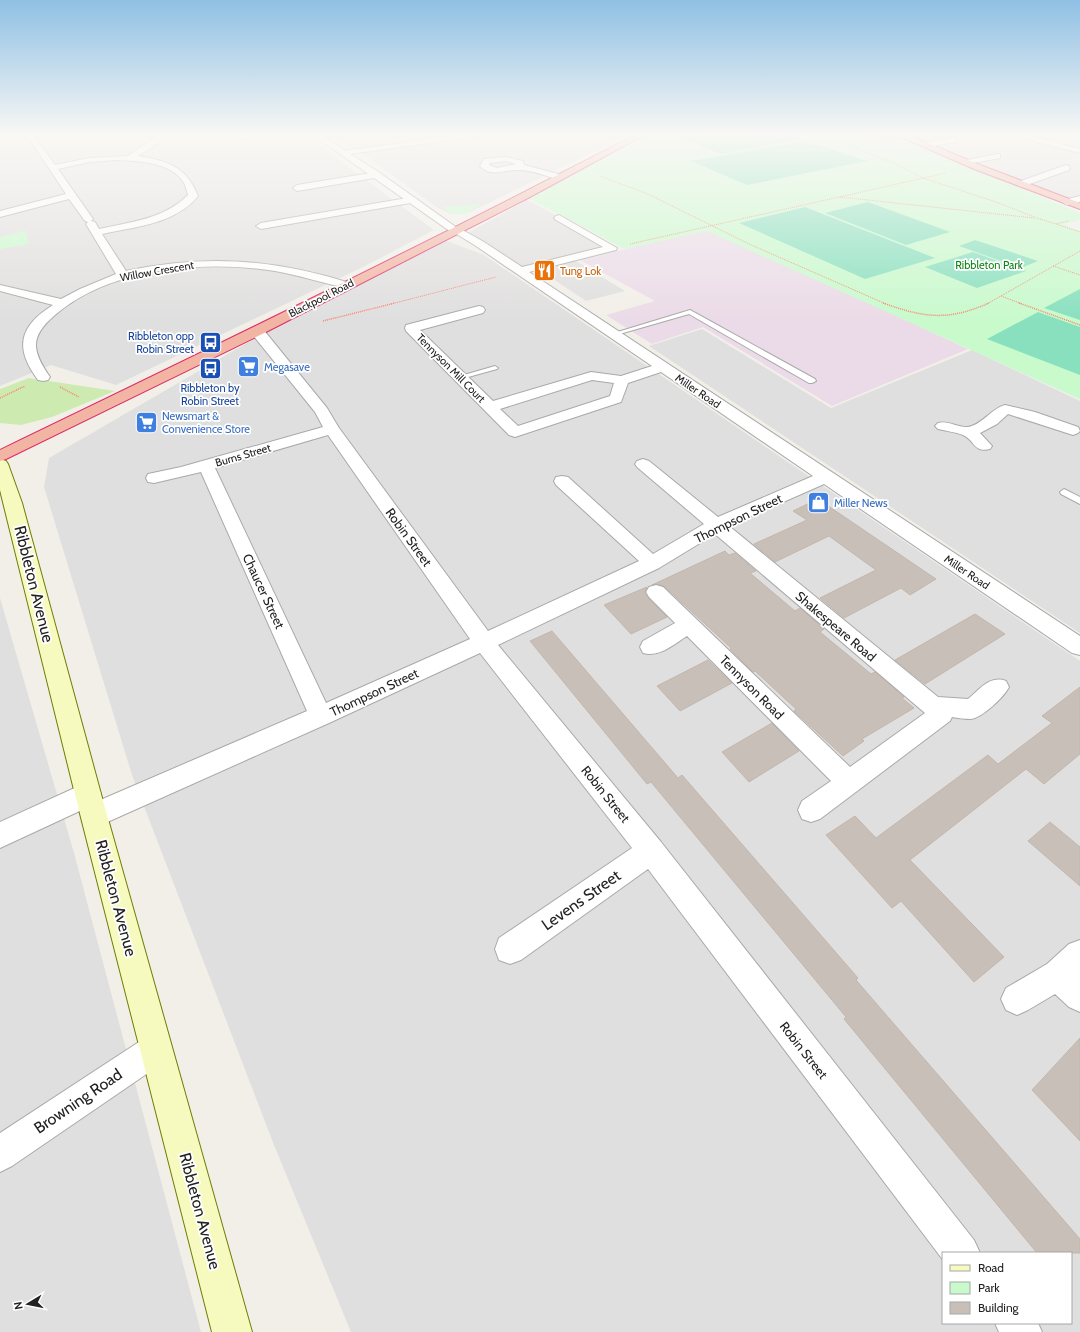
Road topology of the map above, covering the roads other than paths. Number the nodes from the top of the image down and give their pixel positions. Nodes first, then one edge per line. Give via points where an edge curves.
1 (61, 197) edge
2 (74, 197) edge
3 (192, 197) edge
4 (409, 197) edge
5 (519, 197) edge
6 (1055, 197) edge
7 (1080, 199) edge
8 (413, 200) junction
9 (1068, 202) junction
10 (314, 205) dead end
11 (1080, 206) edge
12 (0, 214) edge
13 (325, 216) junction
14 (559, 218) dead end
15 (92, 225) junction
16 (262, 226) dead end
17 (455, 230) junction
18 (520, 271) junction
19 (124, 276) junction
20 (346, 285) junction
21 (0, 288) edge
22 (61, 303) junction
23 (479, 310) dead end
24 (257, 331) junction
25 (614, 334) junction
26 (663, 367) junction
27 (495, 368) dead end
28 (42, 378) road end
29 (461, 378) junction
30 (622, 380) junction
31 (812, 381) dead end
32 (490, 407) junction
33 (943, 426) dead end
34 (332, 429) junction
35 (1078, 429) edge
36 (970, 432) junction
37 (984, 446) dead end
38 (0, 456) edge
39 (0, 464) edge
40 (643, 464) dead end
41 (206, 466) junction
42 (825, 477) junction
43 (154, 478) dead end
44 (562, 481) dead end
45 (1064, 492) dead end
46 (1080, 501) edge
47 (716, 525) junction
48 (652, 562) junction
49 (656, 592) dead end
50 (689, 625) junction
51 (484, 642) junction
52 (651, 647) dead end
53 (1080, 647) edge
54 (998, 687) dead end
55 (932, 706) junction
56 (321, 716) junction
57 (849, 782) junction
58 (91, 804) junction
59 (811, 810) dead end
60 (0, 835) edge
61 (651, 851) junction
62 (510, 949) dead end
63 (1069, 965) edge
64 (1080, 996) edge
65 (1017, 999) dead end
66 (156, 1049) junction
67 (0, 1154) edge
68 (960, 1252) edge
69 (1016, 1324) edge
70 (232, 1332) edge
71 (1022, 1332) edge

1 - 12 street
2 - 15 street
3 - 15 street via 185,205 167,215 144,223
4 - 8 street, Miller Road
5 - 17 highway, Blackpool Road
6 - 9 highway
7 - 9 street
8 - 13 street
8 - 17 street, Miller Road
9 - 11 highway
10 - 13 street
13 - 16 street
14 - 18 street via 612,248
15 - 19 street
17 - 18 street, Miller Road
17 - 20 highway, Blackpool Road
18 - 25 street, Miller Road
19 - 20 street, Willow Crescent via 172,266 231,264 270,266
19 - 22 street, Willow Crescent via 92,287
20 - 24 highway, Blackpool Road
21 - 22 street
22 - 28 street, Willow Crescent via 45,316 29,340 29,352
23 - 29 street, Tennyson Mill Court via 411,328
24 - 34 street, Robin Street via 322,411
24 - 38 highway, Blackpool Road
25 - 26 street, Miller Road
25 - 31 lane via 690,312
26 - 30 street, Tennyson Mill Court
26 - 42 street, Miller Road
27 - 29 lane
29 - 32 street, Tennyson Mill Court
30 - 32 street, Tennyson Mill Court via 592,376
30 - 32 street, Tennyson Mill Court via 616,399 515,432
33 - 36 street
34 - 41 street, Burns Street
34 - 51 street, Robin Street
35 - 36 street via 999,405 994,419
36 - 37 street
39 - 58 main road, Ribbleton Avenue via 13,502
40 - 47 street, Shakespeare Road
41 - 43 street, Burns Street
41 - 56 street, Chaucer Street
42 - 47 street, Thompson Street
42 - 53 street, Miller Road
44 - 48 street
45 - 46 lane
47 - 48 street, Thompson Street
47 - 55 street, Shakespeare Road
48 - 51 street, Thompson Street
49 - 50 street, Tennyson Road
50 - 52 street
50 - 57 street, Tennyson Road
51 - 56 street, Thompson Street
51 - 61 street, Robin Street
54 - 55 street via 972,709
55 - 57 street via 942,714
56 - 58 street, Thompson Street
57 - 59 street
58 - 60 street, Thompson Street
58 - 66 main road, Ribbleton Avenue
61 - 62 street, Levens Street
61 - 68 street, Robin Street
63 - 64 street
63 - 65 street
66 - 67 street, Browning Road
66 - 70 main road, Ribbleton Avenue
69 - 71 street

